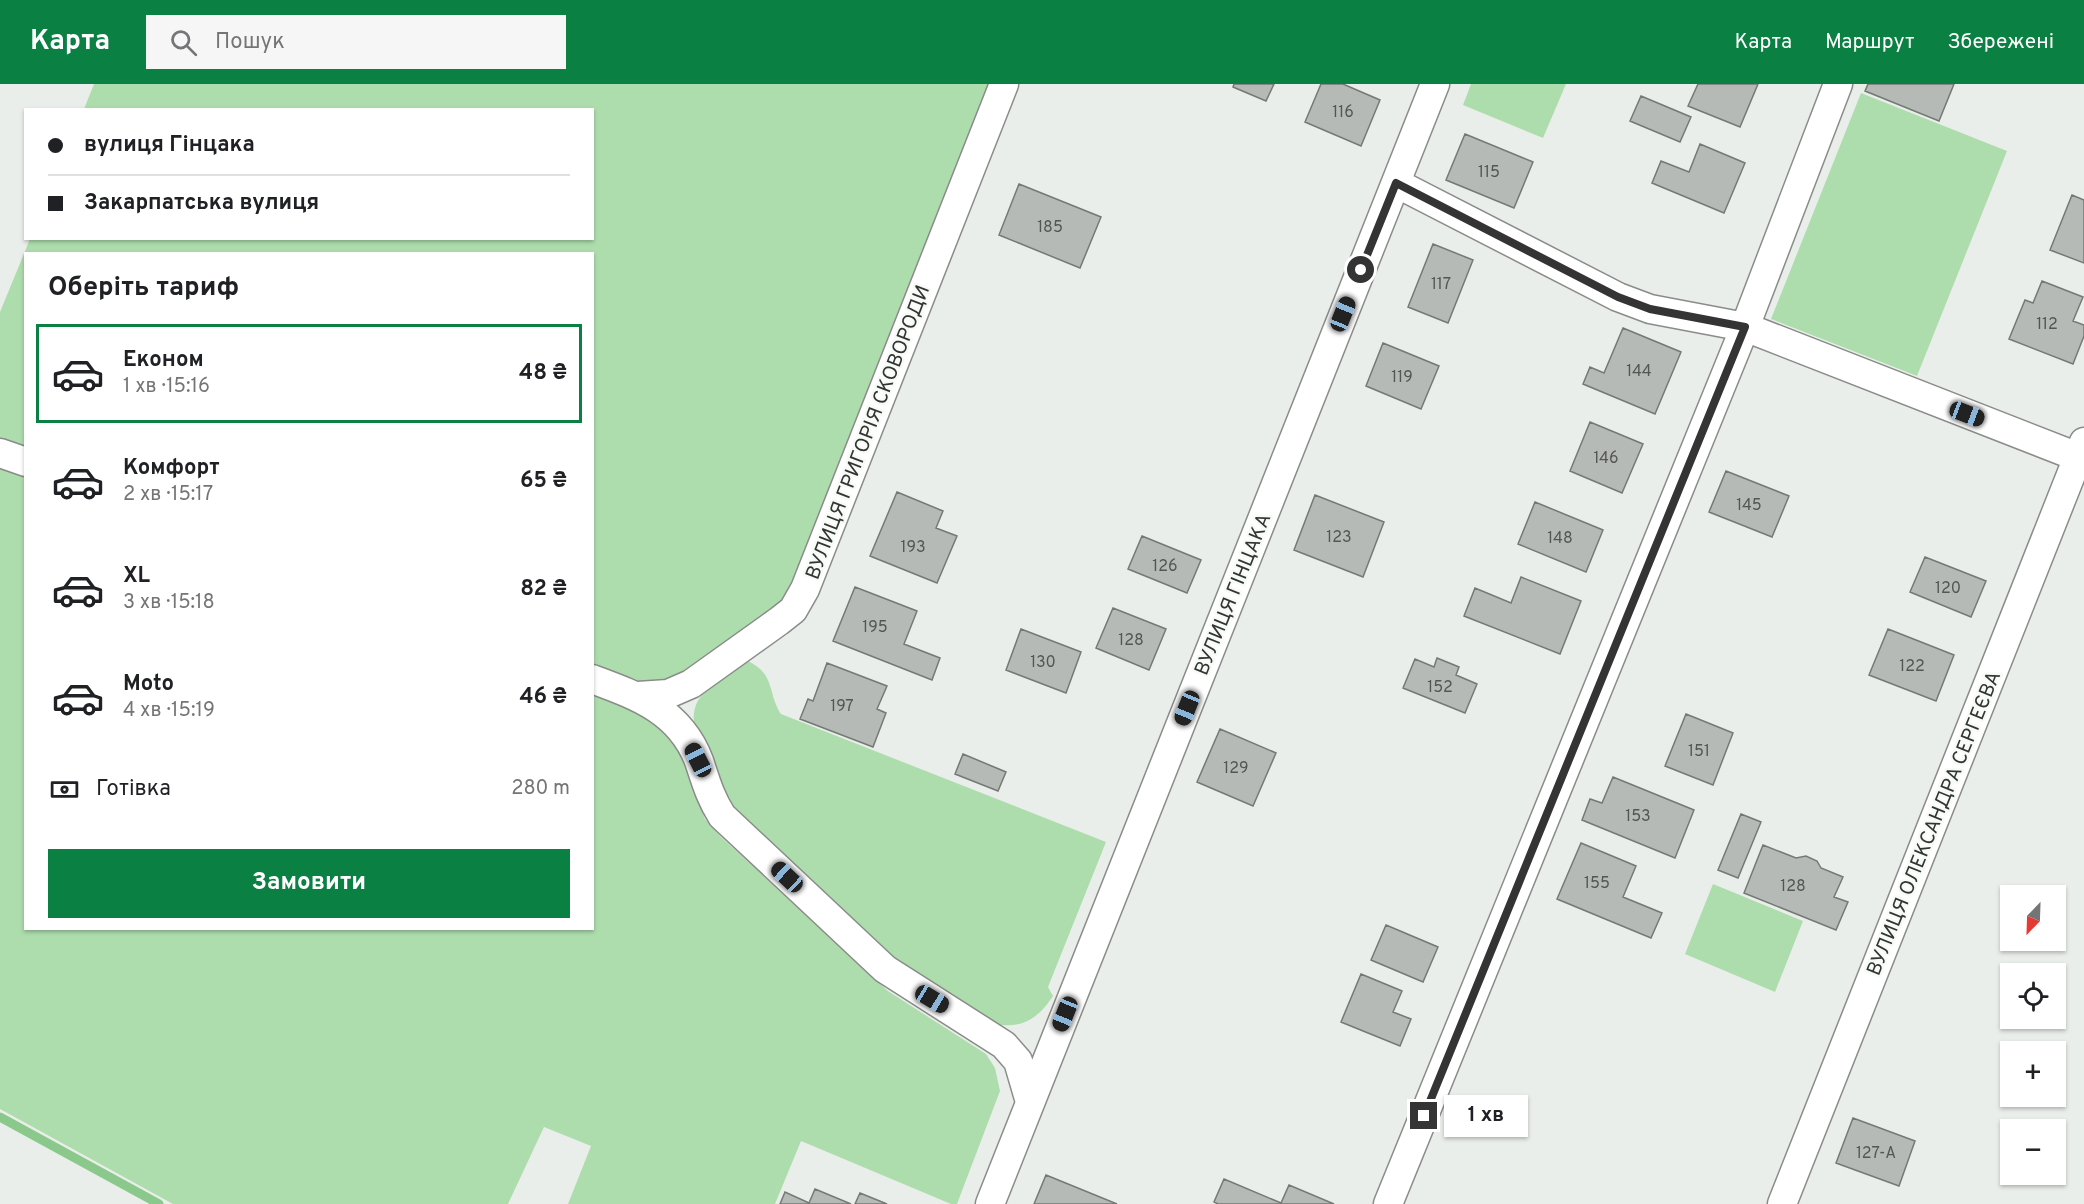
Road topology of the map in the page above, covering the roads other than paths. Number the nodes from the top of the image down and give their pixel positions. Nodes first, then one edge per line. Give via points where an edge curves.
1 (1004, 84) edge
2 (1435, 84) edge
3 (1838, 84) edge
4 (1396, 183) junction
5 (1745, 327) junction
6 (2081, 450) edge
7 (0, 453) edge
8 (24, 461) edge
9 (594, 680) edge
10 (638, 696) junction
11 (1030, 1102) junction
12 (990, 1204) edge
13 (1388, 1204) edge
14 (1782, 1204) edge

1 - 10 street, ВУЛИЦЯ ГРИГОРІЯ СКОВОРОДИ via 805,589 793,610 685,687 668,694
2 - 4 street, ВУЛИЦЯ ГІНЦАКА
3 - 5 street
4 - 5 street via 1618,297 1650,309
4 - 11 street, ВУЛИЦЯ ГІНЦАКА
5 - 6 street
5 - 13 street
6 - 14 street, ВУЛИЦЯ ОЛЕКСАНДРА СЕРГЕЄВА
7 - 8 street
9 - 10 street
10 - 11 street via 665,711 683,730 698,760 708,794 722,816 885,969 1004,1046 1018,1061
11 - 12 street, ВУЛИЦЯ ГІНЦАКА

